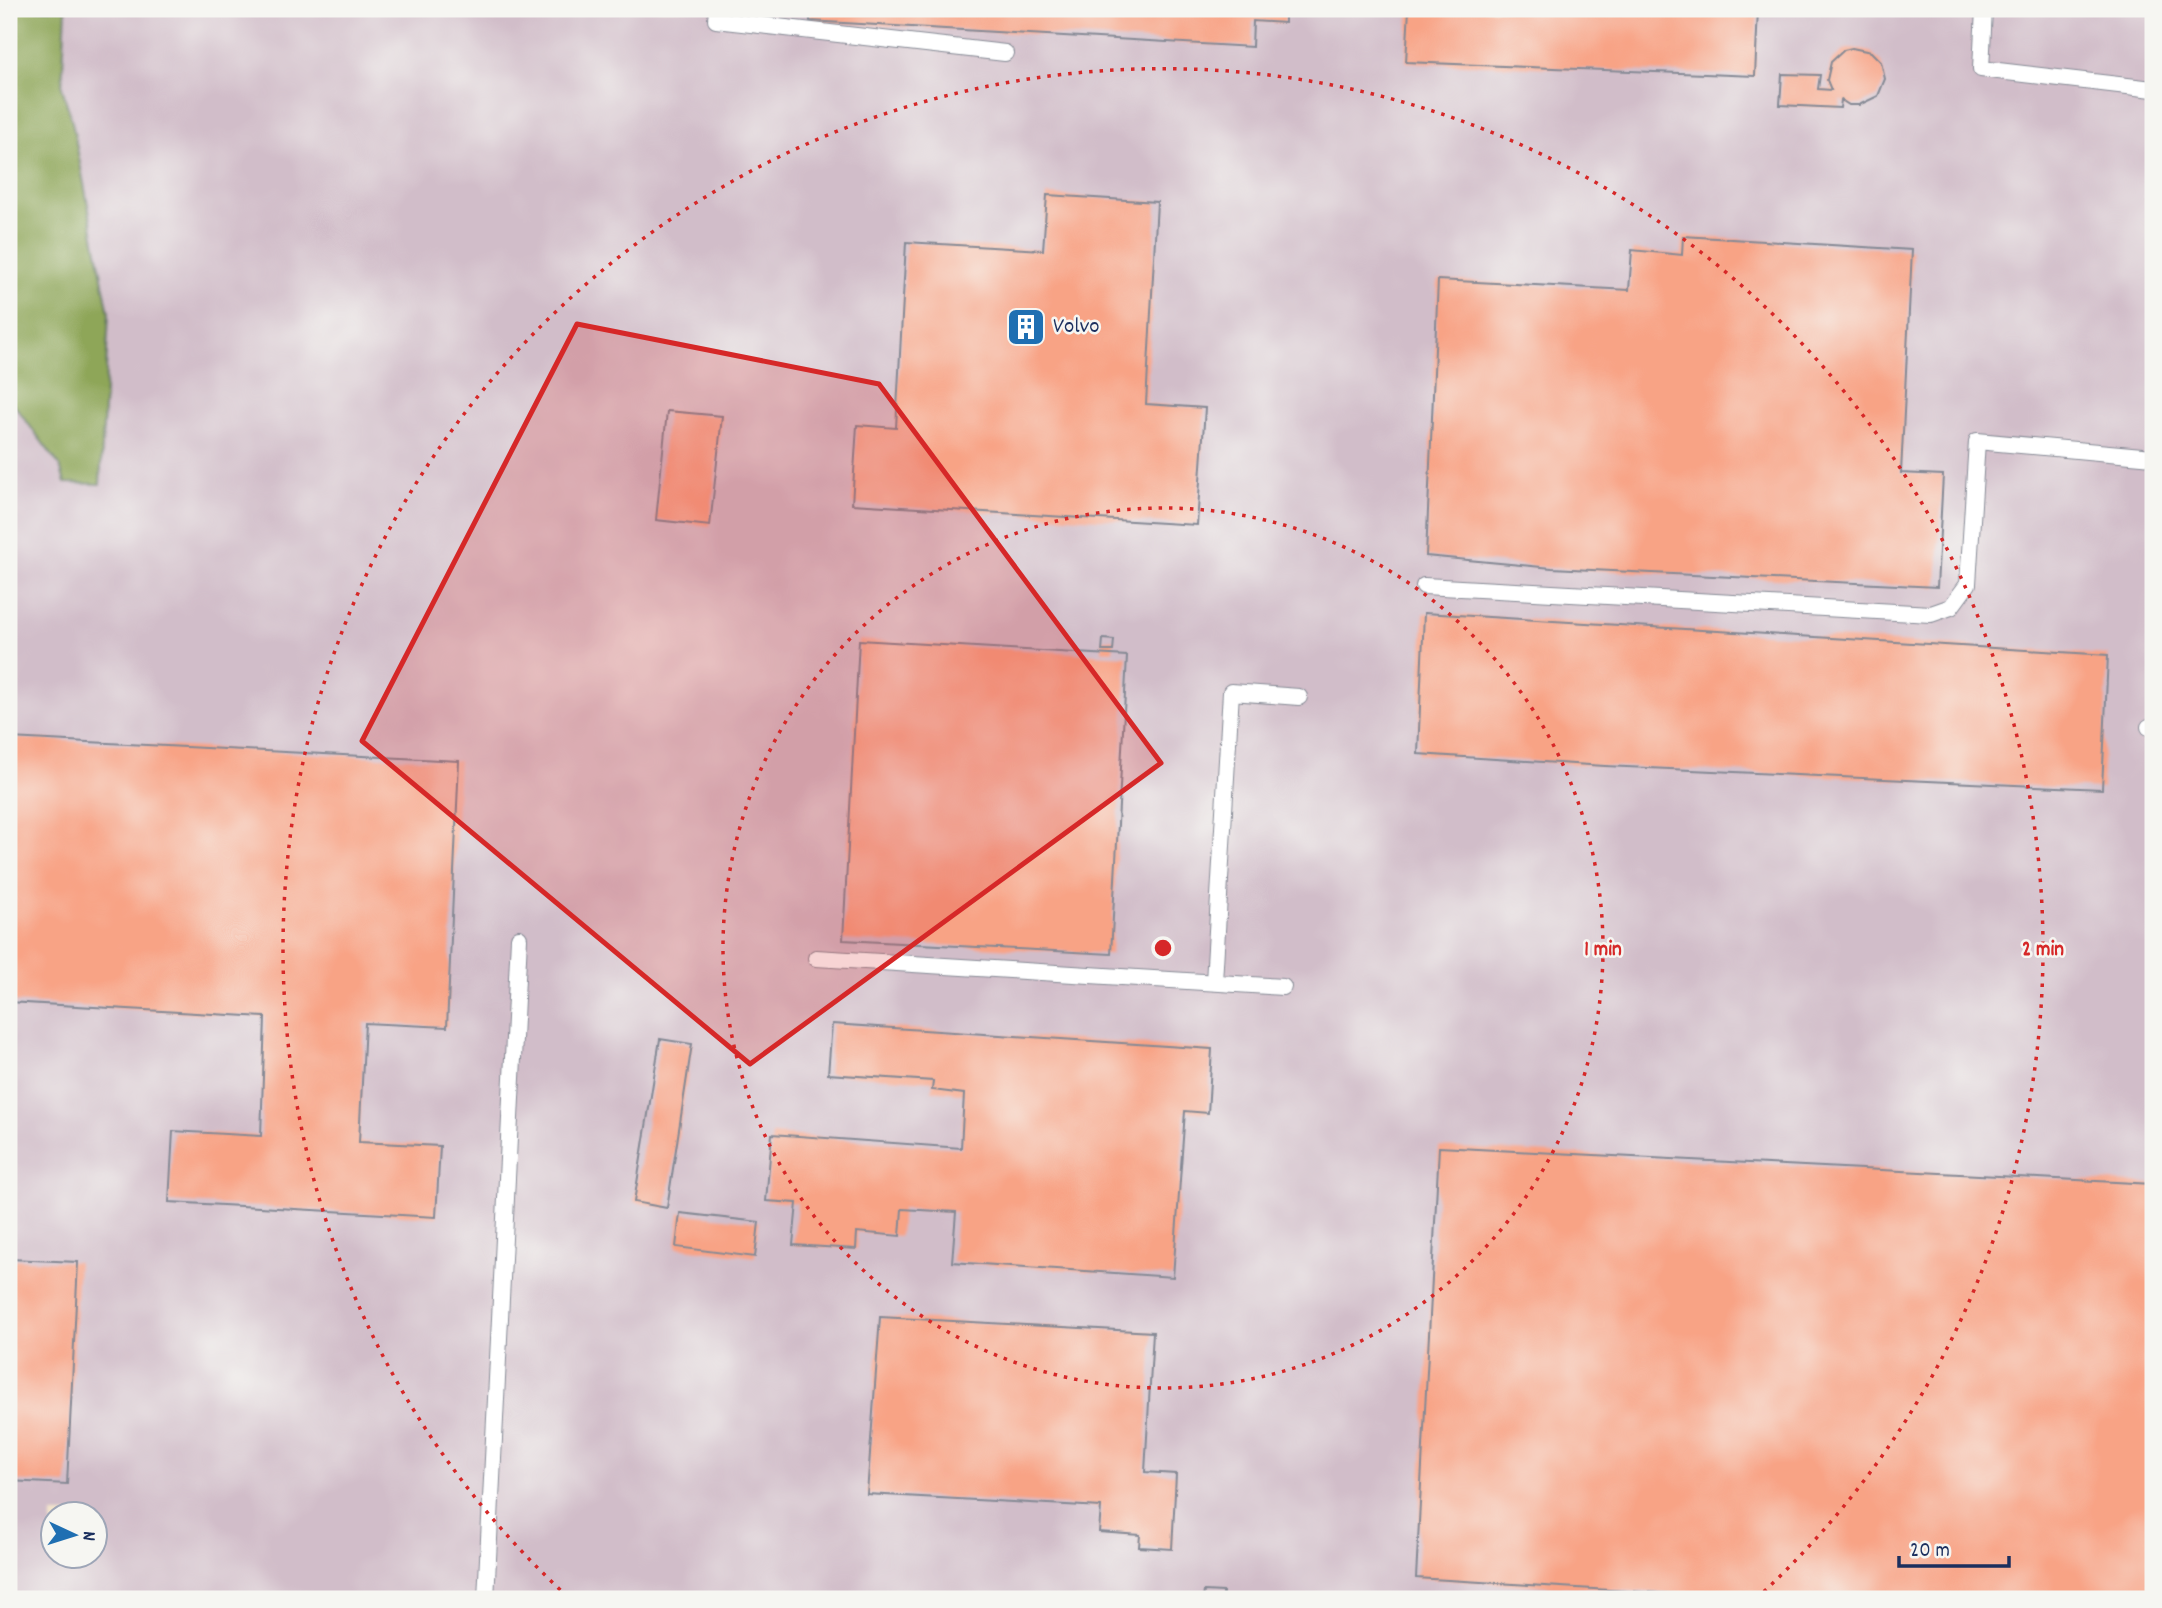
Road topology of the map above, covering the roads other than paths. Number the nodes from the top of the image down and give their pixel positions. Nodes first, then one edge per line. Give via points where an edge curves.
1 (717, 9) edge
2 (1984, 9) edge
3 (1005, 53) dead end
4 (2153, 89) edge
5 (2153, 457) edge
6 (1424, 586) dead end
7 (1299, 696) dead end
8 (519, 938) dead end
9 (816, 958) dead end
10 (1214, 982) junction
11 (1283, 987) dead end
12 (486, 1599) edge

1 - 3 lane via 716,20
2 - 4 lane via 1982,69
5 - 6 lane via 1977,441 1968,584 1951,607 1931,614
7 - 10 lane via 1231,692
8 - 12 lane
9 - 10 lane
10 - 11 lane

